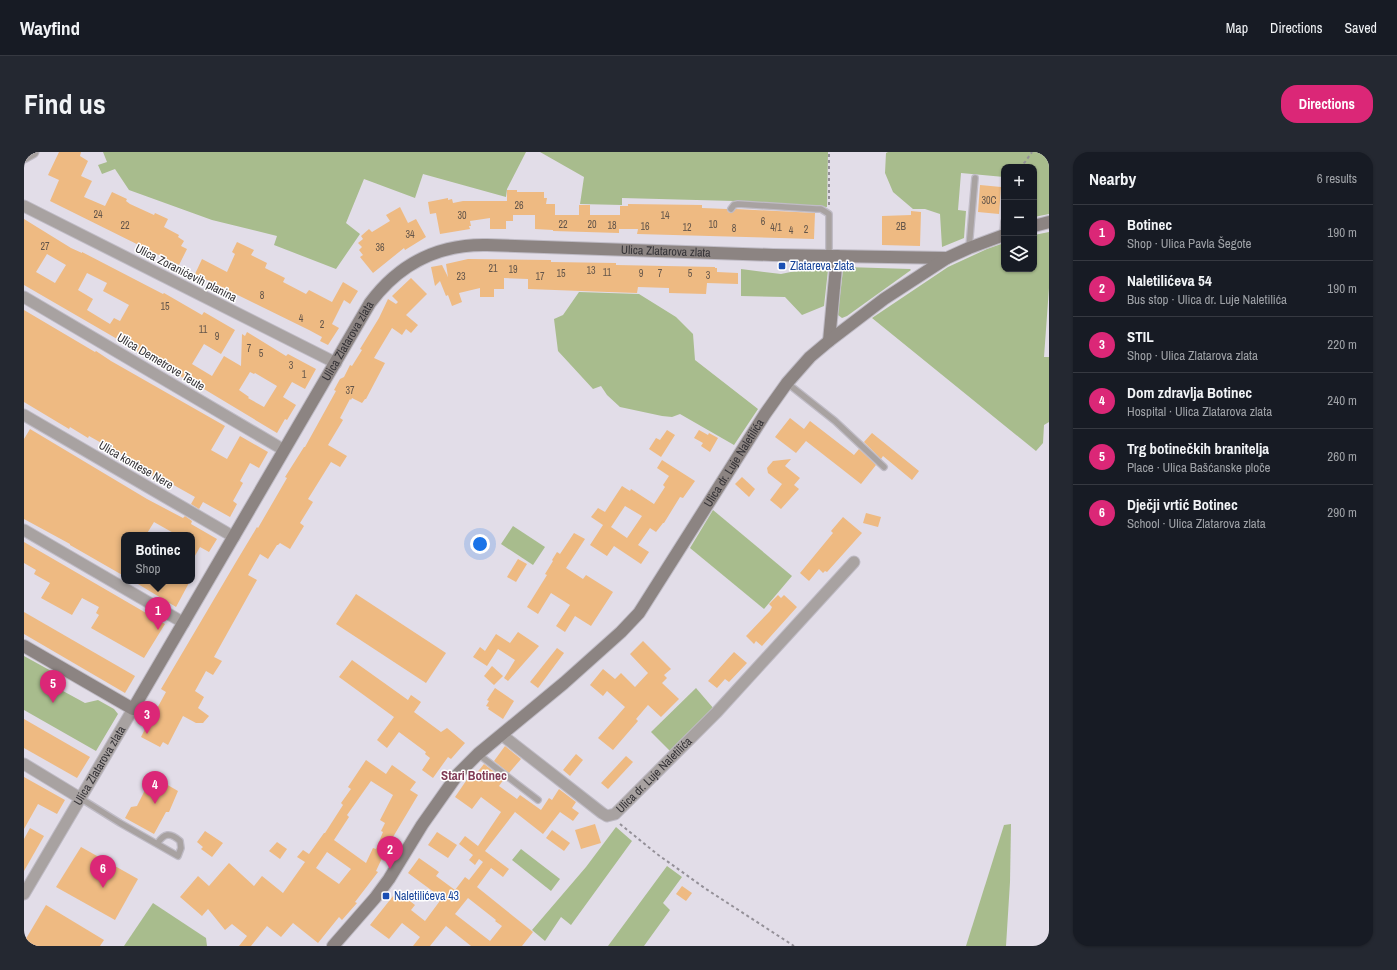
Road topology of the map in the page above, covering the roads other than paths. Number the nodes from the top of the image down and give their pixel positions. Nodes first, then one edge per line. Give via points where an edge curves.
1 (33, 152) edge
2 (24, 157) edge
3 (975, 178) dead end
4 (24, 206) edge
5 (730, 209) dead end
6 (1049, 222) edge
7 (1037, 225) edge
8 (1001, 236) edge
9 (969, 248) junction
10 (833, 256) junction
11 (946, 258) junction
12 (24, 297) edge
13 (829, 341) junction
14 (336, 363) junction
15 (787, 383) junction
16 (24, 415) edge
17 (284, 450) junction
18 (884, 467) dead end
19 (24, 530) edge
20 (234, 536) junction
21 (854, 562) dead end
22 (184, 623) junction
23 (24, 646) edge
24 (133, 709) junction
25 (502, 735) junction
26 (478, 754) junction
27 (24, 764) edge
28 (80, 798) junction
29 (538, 800) dead end
30 (157, 844) junction
31 (27, 881) edge
32 (24, 894) edge
33 (333, 946) edge

1 - 2 street
3 - 9 lane
4 - 14 street, Ulica Zoranićevih planina
5 - 10 lane via 738,204 821,209 829,214
6 - 7 street
8 - 9 street, Ulica dr. Luje Naletilića
9 - 11 street, Ulica dr. Luje Naletilića
10 - 11 street, Ulica Zlatarova zlata
10 - 13 street
10 - 14 street, Ulica Zlatarova zlata via 471,244 454,247 419,260 396,275 380,290
11 - 13 street, Ulica dr. Luje Naletilića via 884,299
12 - 17 street, Ulica Demetrove Teute
13 - 15 street, Ulica dr. Luje Naletilića
14 - 17 street, Ulica Zlatarova zlata
15 - 18 lane via 835,421
15 - 25 street, Ulica dr. Luje Naletilića via 639,613 564,683
16 - 20 street, Ulica kontese Nere
17 - 20 street, Ulica Zlatarova zlata
19 - 22 street
20 - 22 street, Ulica Zlatarova zlata
21 - 25 street, Ulica dr. Luje Naletilića via 716,713 614,814 607,816 602,813
22 - 24 street, Ulica Zlatarova zlata
23 - 24 street
24 - 28 street, Ulica Zlatarova zlata
25 - 26 street, Ulica dr. Luje Naletilića
26 - 29 lane
26 - 33 street, Ulica dr. Luje Naletilića via 448,786 376,898
27 - 28 street
28 - 30 lane
28 - 31 street, Ulica Zlatarova zlata
30 - 30 lane via 164,835 172,835 180,841 181,848 178,856
31 - 32 street, Ulica Zlatarova zlata

